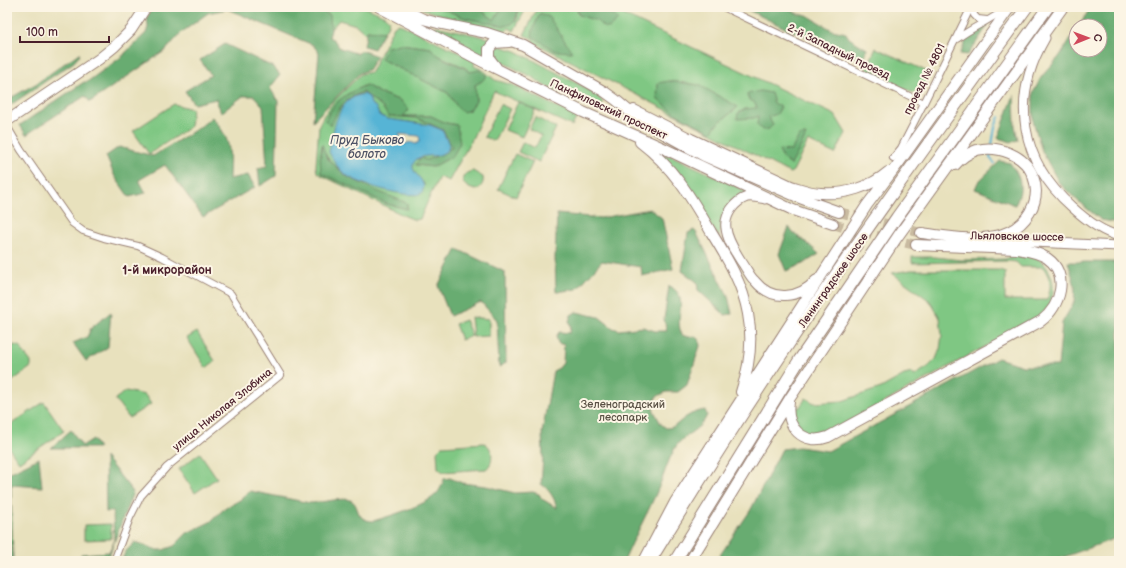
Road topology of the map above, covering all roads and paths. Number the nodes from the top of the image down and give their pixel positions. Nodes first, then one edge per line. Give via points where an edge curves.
1 (146, 7) edge
2 (378, 7) edge
3 (399, 7) edge
4 (723, 7) edge
5 (972, 7) edge
6 (1009, 7) edge
7 (1026, 7) edge
8 (1048, 7) edge
9 (1063, 7) edge
10 (988, 20) junction
11 (955, 40) junction
12 (519, 43) junction
13 (497, 69) junction
14 (616, 100) junction
15 (924, 103) junction
16 (7, 121) edge
17 (7, 126) edge
18 (623, 131) junction
19 (896, 161) junction
20 (940, 179) junction
21 (775, 202) junction
22 (839, 212) tunnel mouth
23 (833, 224) tunnel mouth
24 (921, 233) tunnel mouth
25 (1119, 236) edge
26 (975, 239) junction
27 (916, 245) tunnel mouth
28 (1119, 247) edge
29 (1017, 249) junction
30 (824, 269) junction
31 (790, 398) junction
32 (737, 405) junction
33 (114, 561) edge
34 (644, 561) edge
35 (650, 561) edge
36 (675, 561) edge
37 (690, 561) edge

1 - 16 main road via 131,30 115,46
2 - 13 main road, Панфиловский проспект
3 - 12 main road, Панфиловский проспект via 423,19 487,32
4 - 15 street, 2-й Западный проезд
5 - 10 street via 978,19
5 - 11 street, проезд № 4801
6 - 10 street
6 - 19 main road, Ленинградское шоссе
7 - 35 highway, Ленинградское шоссе via 790,342
8 - 36 highway, Ленинградское шоссе via 897,217 800,359
9 - 20 main road
9 - 25 street via 1031,67 1025,92 1026,130 1039,166 1061,197 1094,224
10 - 11 street
11 - 15 street, проезд № 4801
12 - 13 main road via 499,42 491,45 489,58
12 - 14 main road, Панфиловский проспект
13 - 18 main road, Панфиловский проспект
14 - 19 main road via 691,139 804,190 834,193 855,189 884,176
14 - 22 main road, Панфиловский проспект via 641,122 704,156 800,198
15 - 19 street, проезд № 4801
17 - 33 street, улица Николая Злобина via 72,223 83,231 138,246 231,294 281,374 167,467 141,496
18 - 21 main road, Панфиловский проспект
18 - 32 main road via 663,161 689,193 739,281 749,315 750,341 747,370
19 - 30 main road, Ленинградское шоссе
20 - 26 main road via 967,154 988,148 1015,156 1033,175 1036,186 1033,207 1020,225 1001,235
20 - 31 main road via 898,236
21 - 23 main road, Панфиловский проспект
21 - 30 street via 748,197 735,205 726,216 728,238 754,281 768,293 790,295 804,291
24 - 26 main road, Льяловское шоссе
26 - 28 street, Льяловское шоссе
27 - 29 main road, Льяловское шоссе
28 - 29 street, Льяловское шоссе
29 - 31 main road via 1031,251 1047,258 1054,264 1058,273 1061,286 1057,302 1053,310 1041,321 821,440 809,438 796,430 788,417
30 - 32 main road, Ленинградское шоссе
31 - 37 main road
32 - 34 main road, Ленинградское шоссе via 675,502

